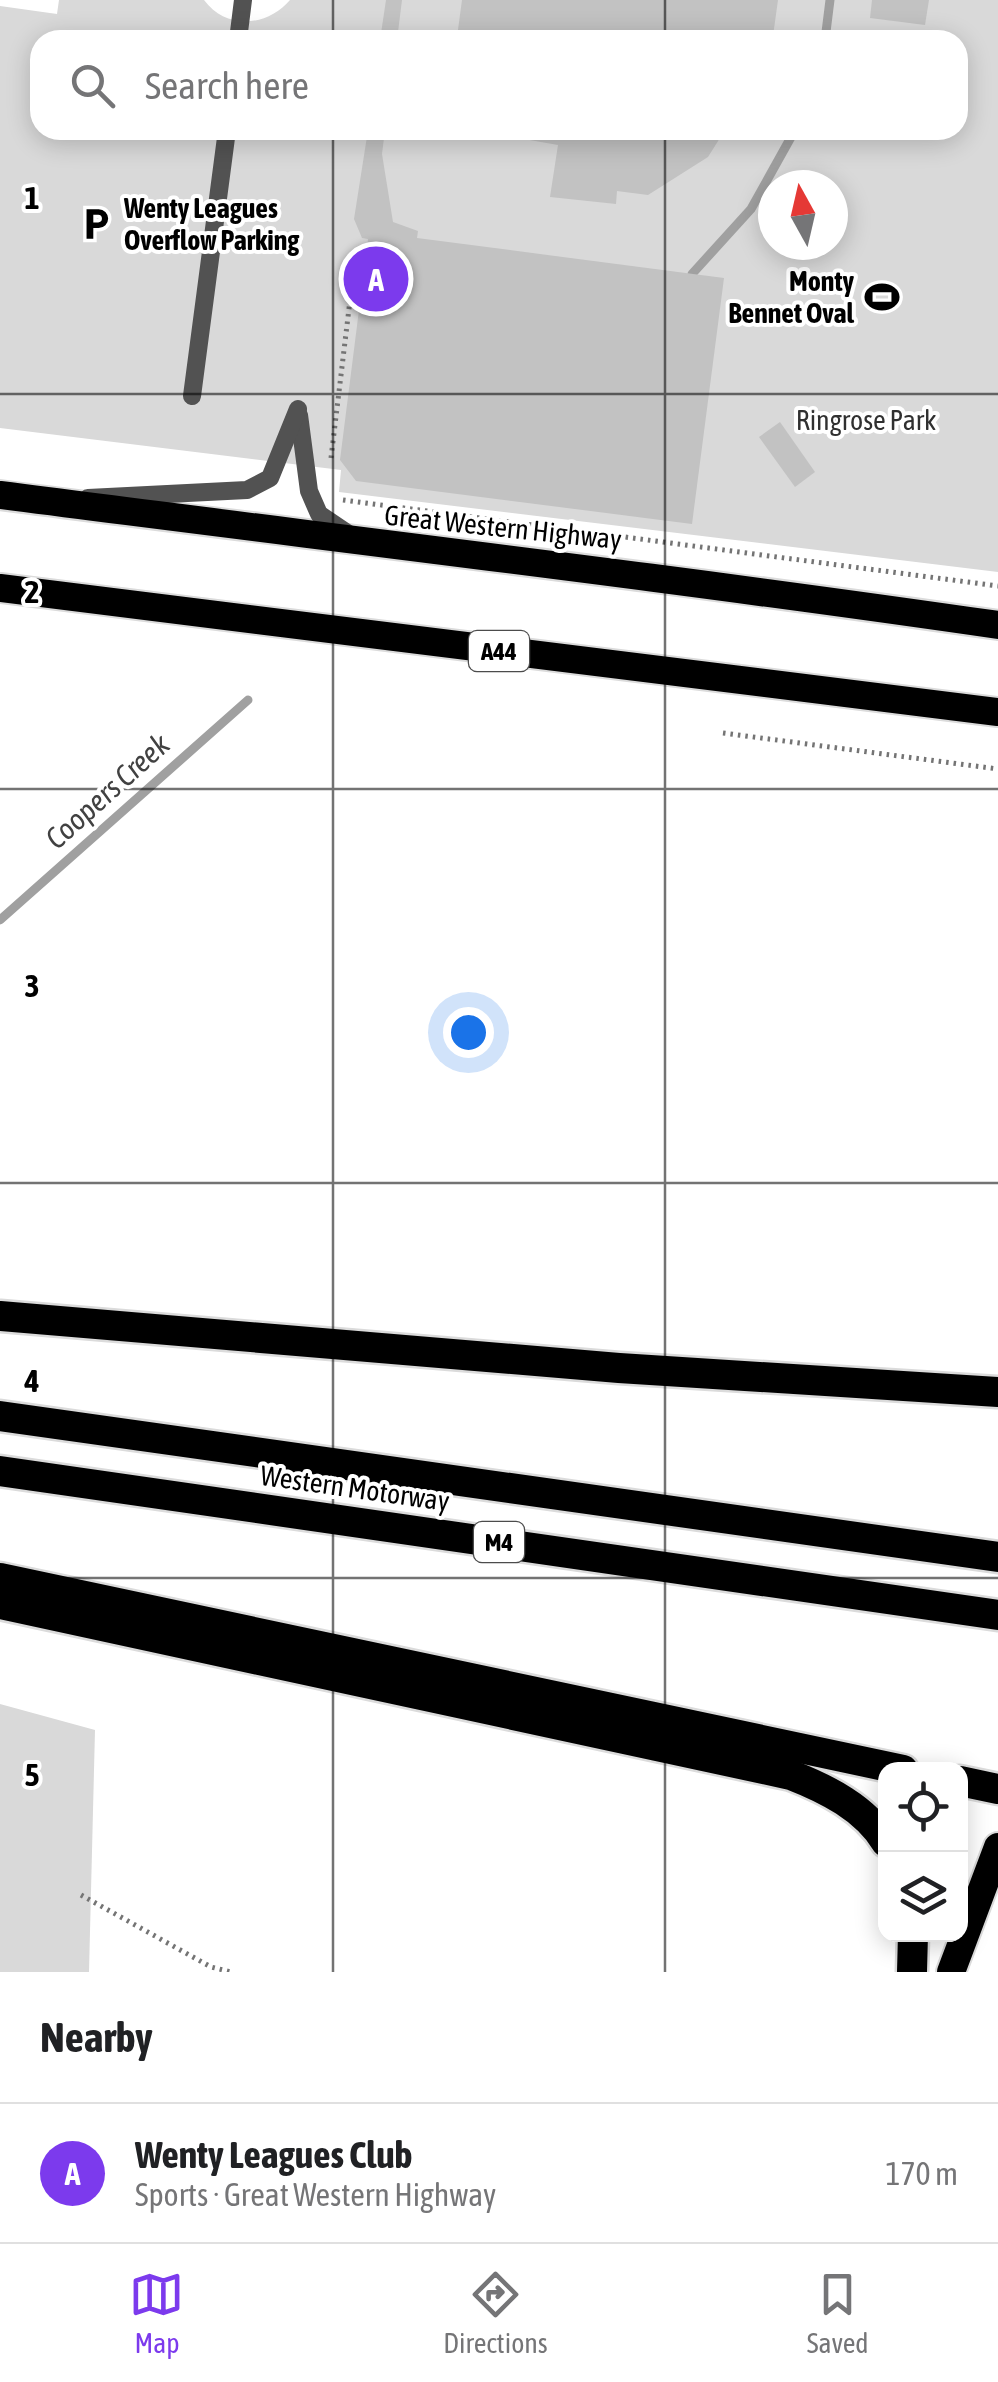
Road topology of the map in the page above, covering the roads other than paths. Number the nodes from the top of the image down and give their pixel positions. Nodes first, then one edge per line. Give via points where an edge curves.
1 (243, 0) edge
2 (239, 30) edge
3 (226, 140) edge
4 (192, 396) dead end
5 (0, 496) edge
6 (50, 502) junction
7 (364, 544) junction
8 (0, 588) edge
9 (998, 625) edge
10 (998, 712) edge
11 (0, 1316) edge
12 (998, 1392) edge
13 (0, 1416) edge
14 (0, 1471) edge
15 (998, 1557) edge
16 (0, 1578) edge
17 (0, 1604) edge
18 (998, 1616) edge
19 (878, 1765) edge
20 (968, 1783) edge
21 (998, 1789) edge
22 (878, 1833) edge
23 (998, 1846) edge
24 (913, 1942) edge
25 (912, 1972) edge
26 (951, 1972) edge

1 - 2 lane
3 - 4 lane
5 - 6 highway, Great Western Highway
6 - 7 highway, Great Western Highway
6 - 7 lane via 247,490 270,478 298,409 319,514
7 - 9 highway, Great Western Highway
8 - 10 highway, A44
11 - 12 highway
13 - 15 highway, Western Motorway / M4
14 - 18 highway, Western Motorway / M4
16 - 19 highway
17 - 22 highway via 791,1775 855,1809
20 - 21 highway
23 - 26 highway
24 - 25 highway

